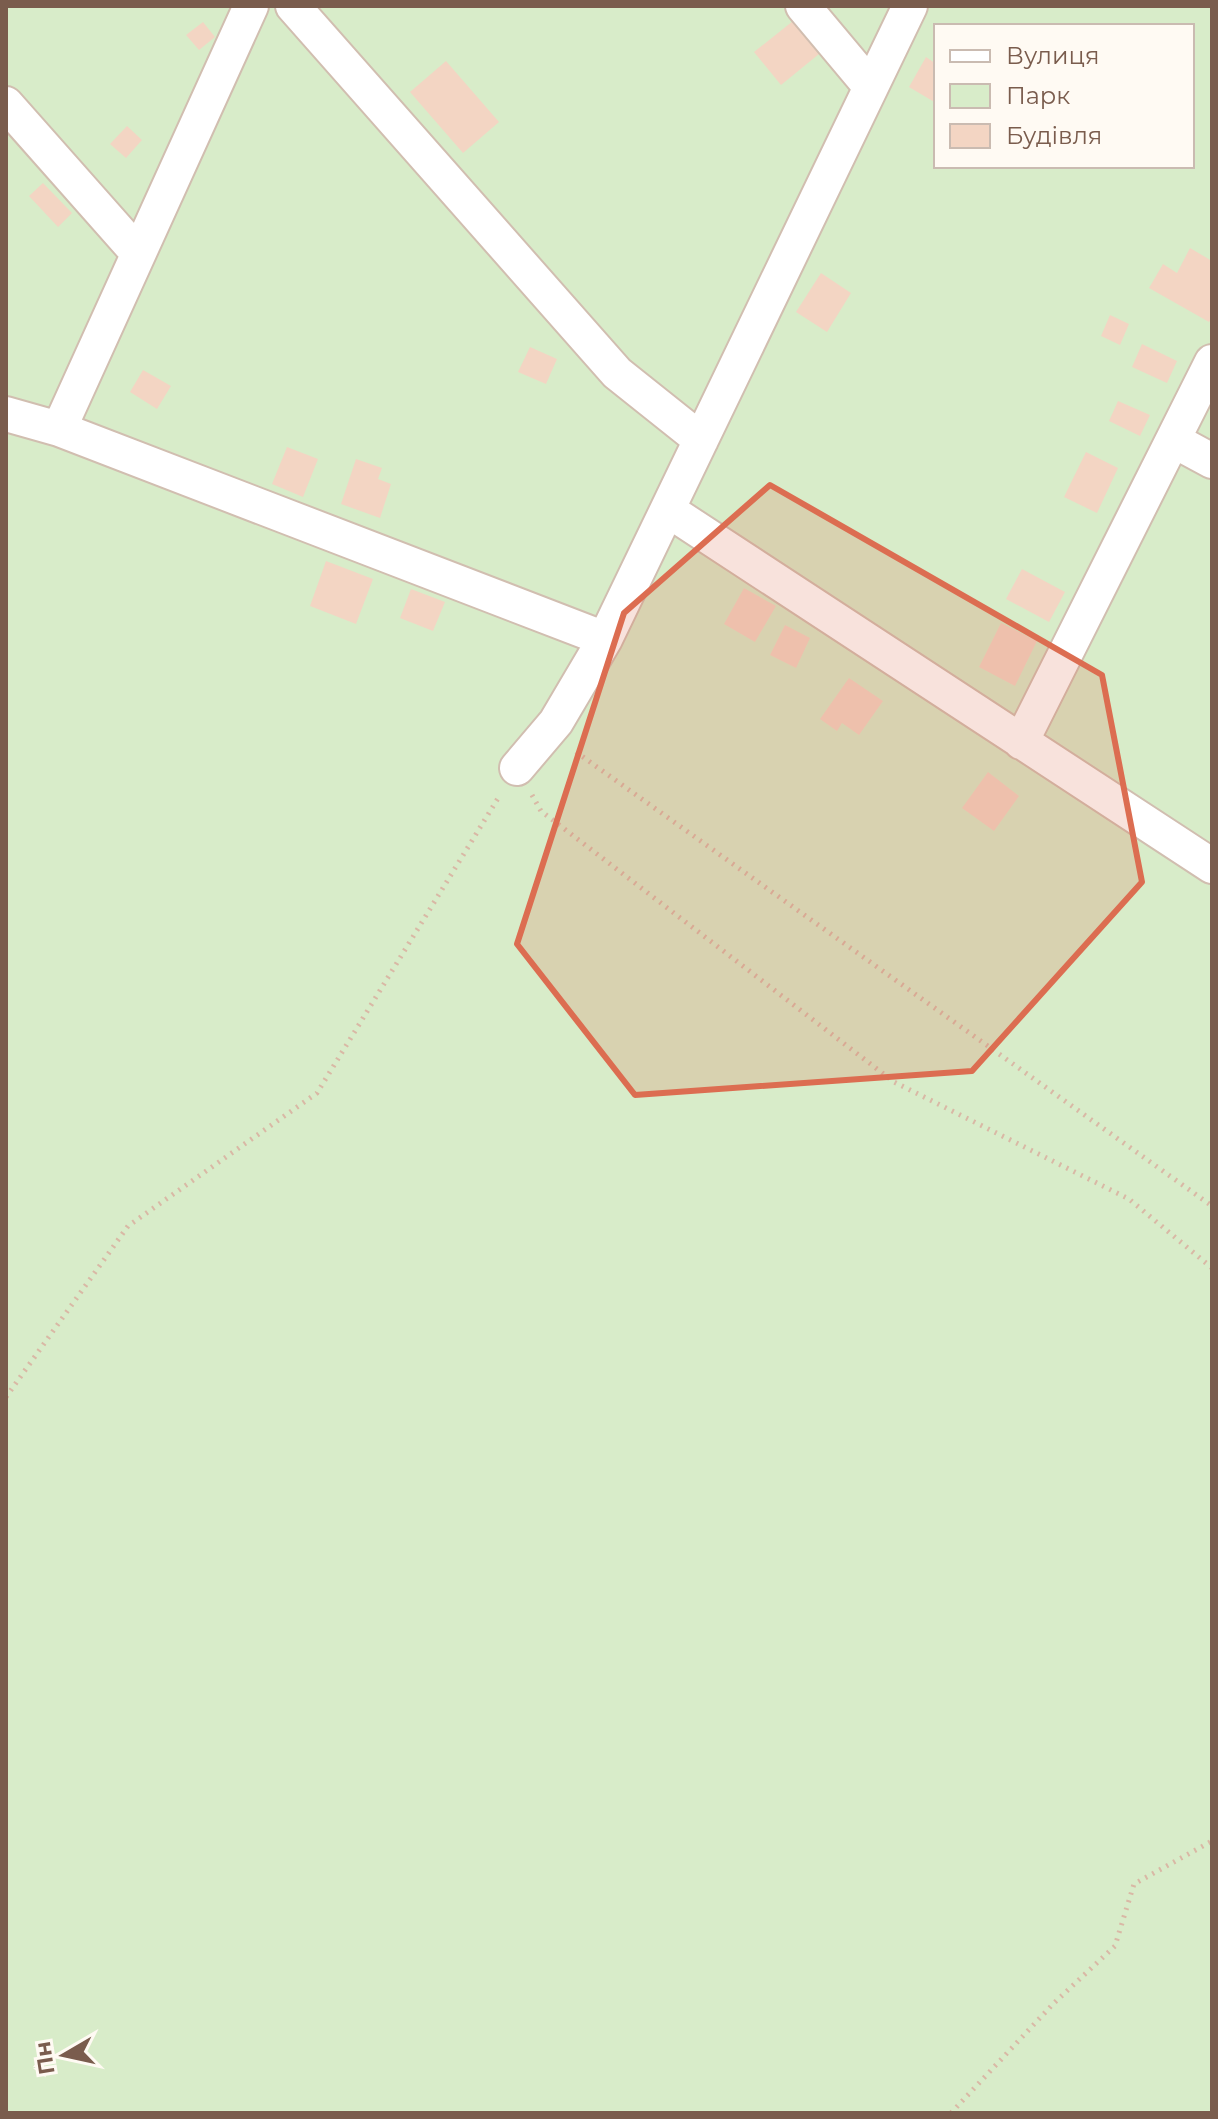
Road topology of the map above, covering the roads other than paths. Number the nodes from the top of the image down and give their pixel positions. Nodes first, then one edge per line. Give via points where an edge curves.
1 (251, 6) edge
2 (293, 6) edge
3 (803, 6) edge
4 (910, 6) edge
5 (870, 86) junction
6 (6, 104) edge
7 (137, 252) junction
8 (1212, 362) edge
9 (6, 414) edge
10 (59, 429) junction
11 (701, 440) junction
12 (1173, 440) junction
13 (1212, 461) edge
14 (668, 510) junction
15 (605, 639) junction
16 (1021, 742) junction
17 (517, 768) road end
18 (1212, 866) edge

1 - 7 street
2 - 11 street via 617,373
3 - 5 street
4 - 5 street
5 - 11 street
6 - 7 street
7 - 10 street
8 - 12 street
9 - 10 street
10 - 15 street
11 - 14 street
12 - 13 street
12 - 16 street
14 - 15 street
14 - 16 street
15 - 17 street via 556,722
16 - 18 street

